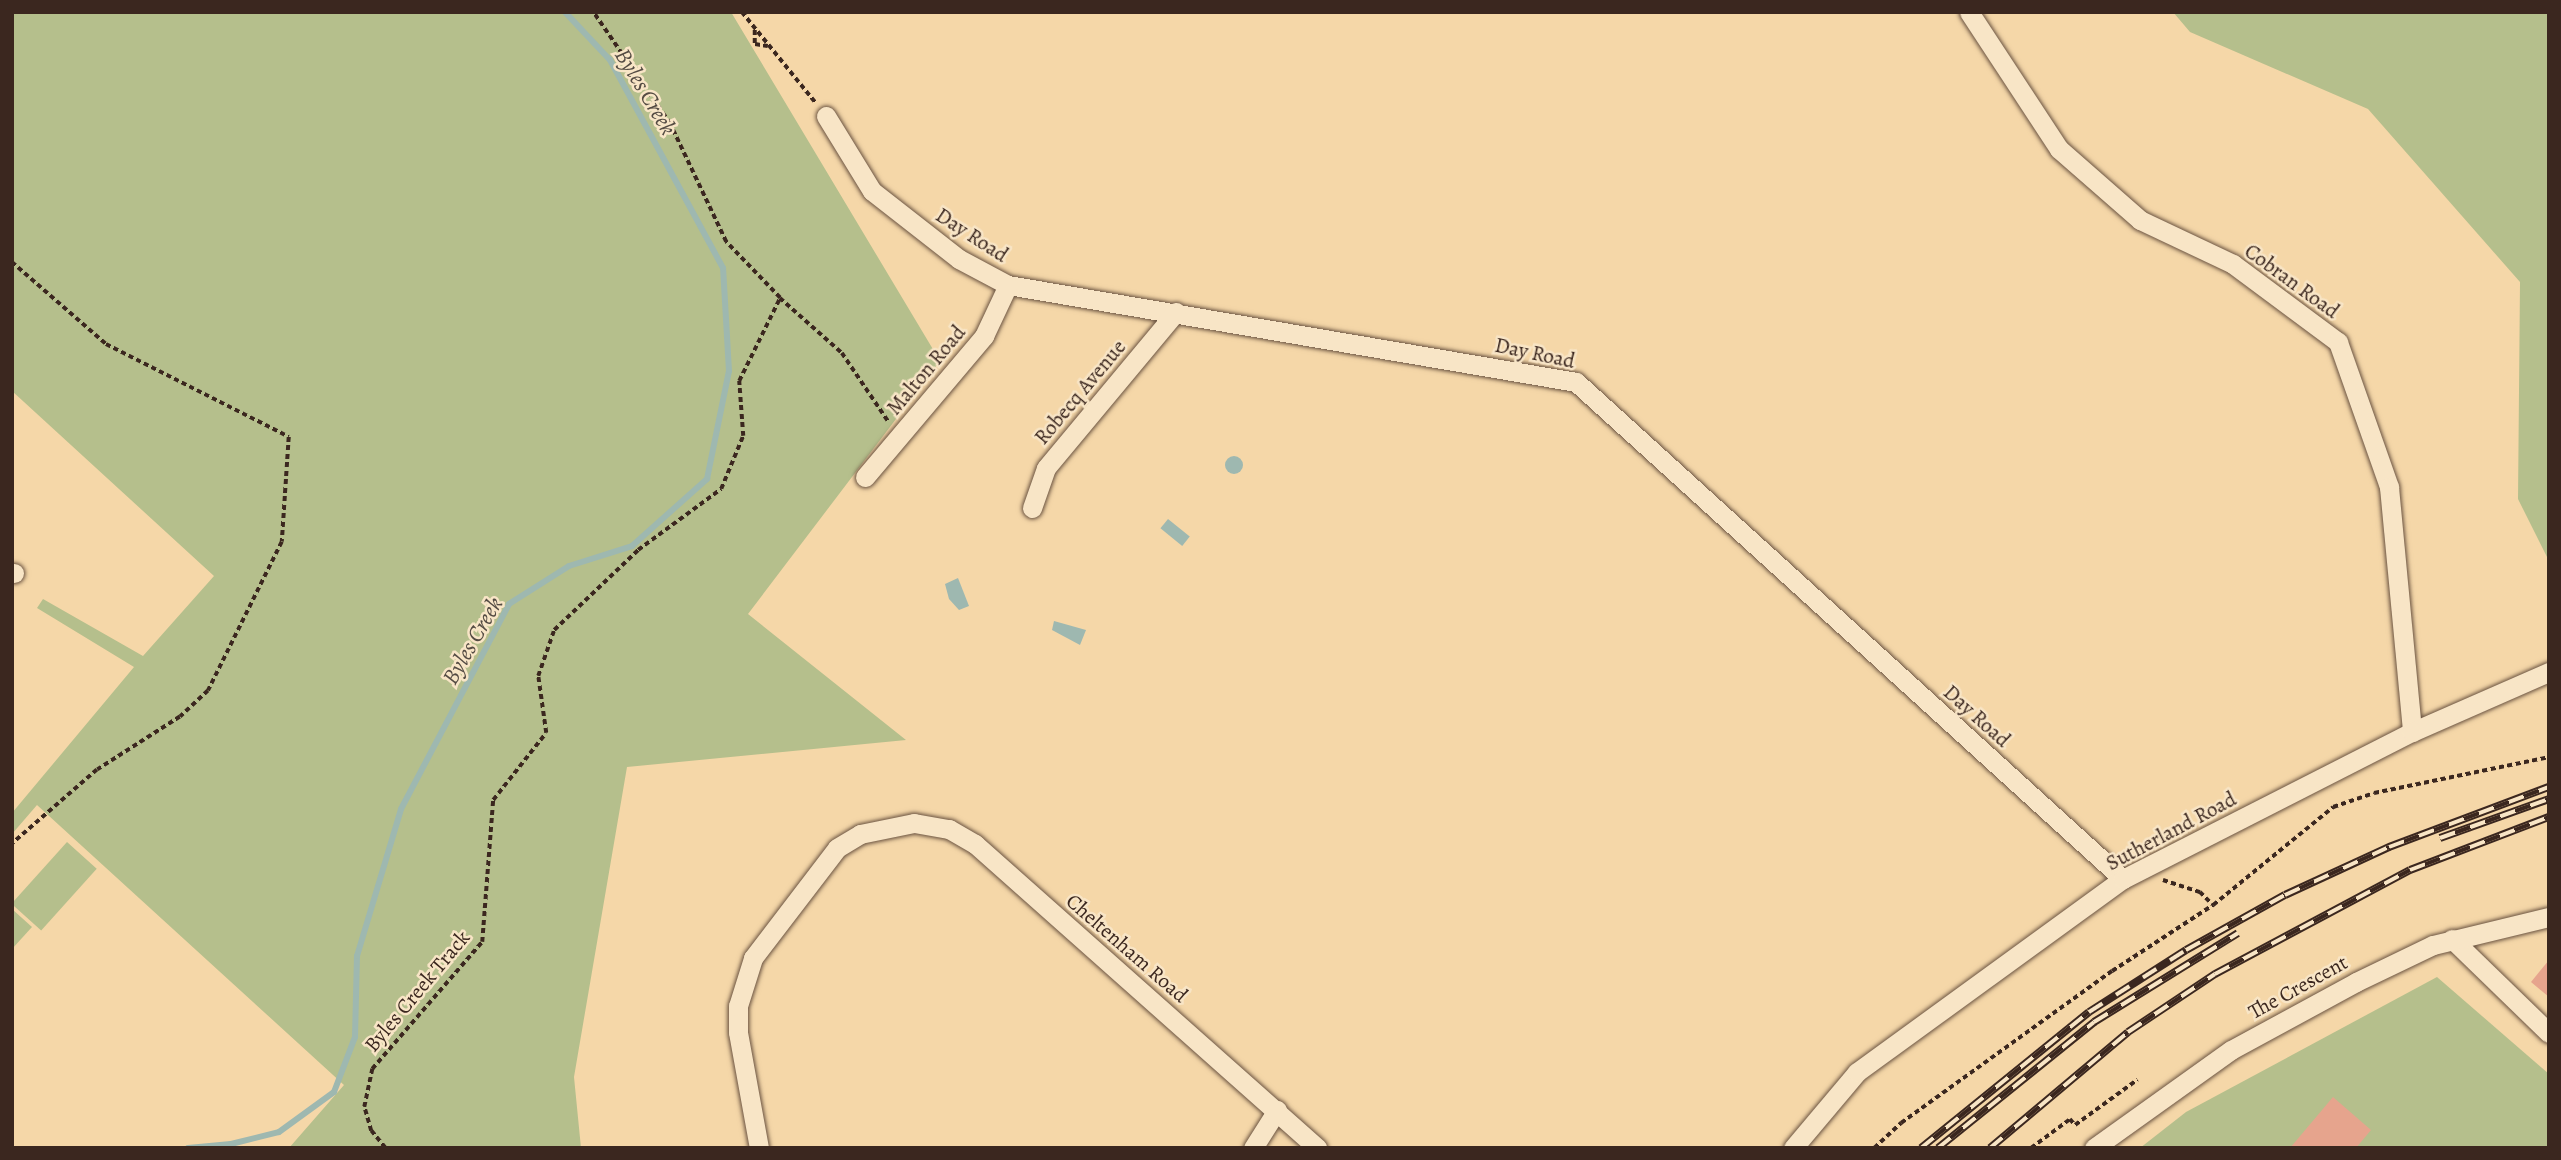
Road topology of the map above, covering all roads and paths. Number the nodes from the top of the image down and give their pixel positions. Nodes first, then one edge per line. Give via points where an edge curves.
1 (593, 12) edge
2 (742, 12) edge
3 (1969, 12) edge
4 (755, 28) junction
5 (770, 47) junction
6 (826, 116) joint
7 (12, 262) edge
8 (1008, 285) junction
9 (779, 298) junction
10 (1176, 312) junction
11 (899, 437) junction
12 (865, 477) dead end
13 (1032, 508) dead end
14 (2549, 672) edge
15 (2412, 732) junction
16 (2549, 758) edge
17 (12, 844) edge
18 (2156, 878) dead end
19 (2123, 879) junction
20 (2213, 905) junction
21 (2549, 917) edge
22 (2452, 939) junction
23 (2549, 1033) edge
24 (2137, 1080) dead end
25 (1277, 1110) junction
26 (385, 1148) edge
27 (759, 1148) edge
28 (1253, 1148) edge
29 (1317, 1148) edge
30 (1793, 1148) edge
31 (1874, 1148) edge
32 (2031, 1148) edge
33 (2094, 1148) edge

1 - 9 path via 670,124 726,243
2 - 4 path
3 - 15 street, Cobran Road via 2059,149 2140,220 2233,264 2338,342 2389,488
4 - 5 path
4 - 5 path via 755,44
5 - 6 path
6 - 8 street, Day Road via 872,191 959,259
7 - 17 path via 106,344 289,437 282,542 208,691 180,718 97,770
8 - 10 street, Day Road
8 - 11 street, Malton Road via 985,337
9 - 11 path via 842,353
9 - 26 path, Byles Creek Track via 739,381 743,436 722,489 638,550 554,630 538,676 546,733 493,800 483,891 487,923 482,942 372,1069 364,1107 371,1130
10 - 13 street, Robecq Avenue via 1046,468
10 - 19 street, Day Road via 1576,382
11 - 12 street, Malton Road
14 - 15 street, Sutherland Road
15 - 19 street, Sutherland Road
16 - 20 path via 2374,793 2333,807
18 - 20 path via 2200,892
19 - 30 street, Sutherland Road via 1857,1072
20 - 31 path via 2101,979 1901,1123
21 - 22 street, The Crescent
22 - 23 street
22 - 33 street, The Crescent via 2401,959 2231,1050
24 - 32 path via 2075,1125 2070,1119
25 - 27 street, Cheltenham Road via 975,844 939,826 889,826 860,834 821,864 768,935 743,982 738,1032
25 - 28 street
25 - 29 street, Cheltenham Road

